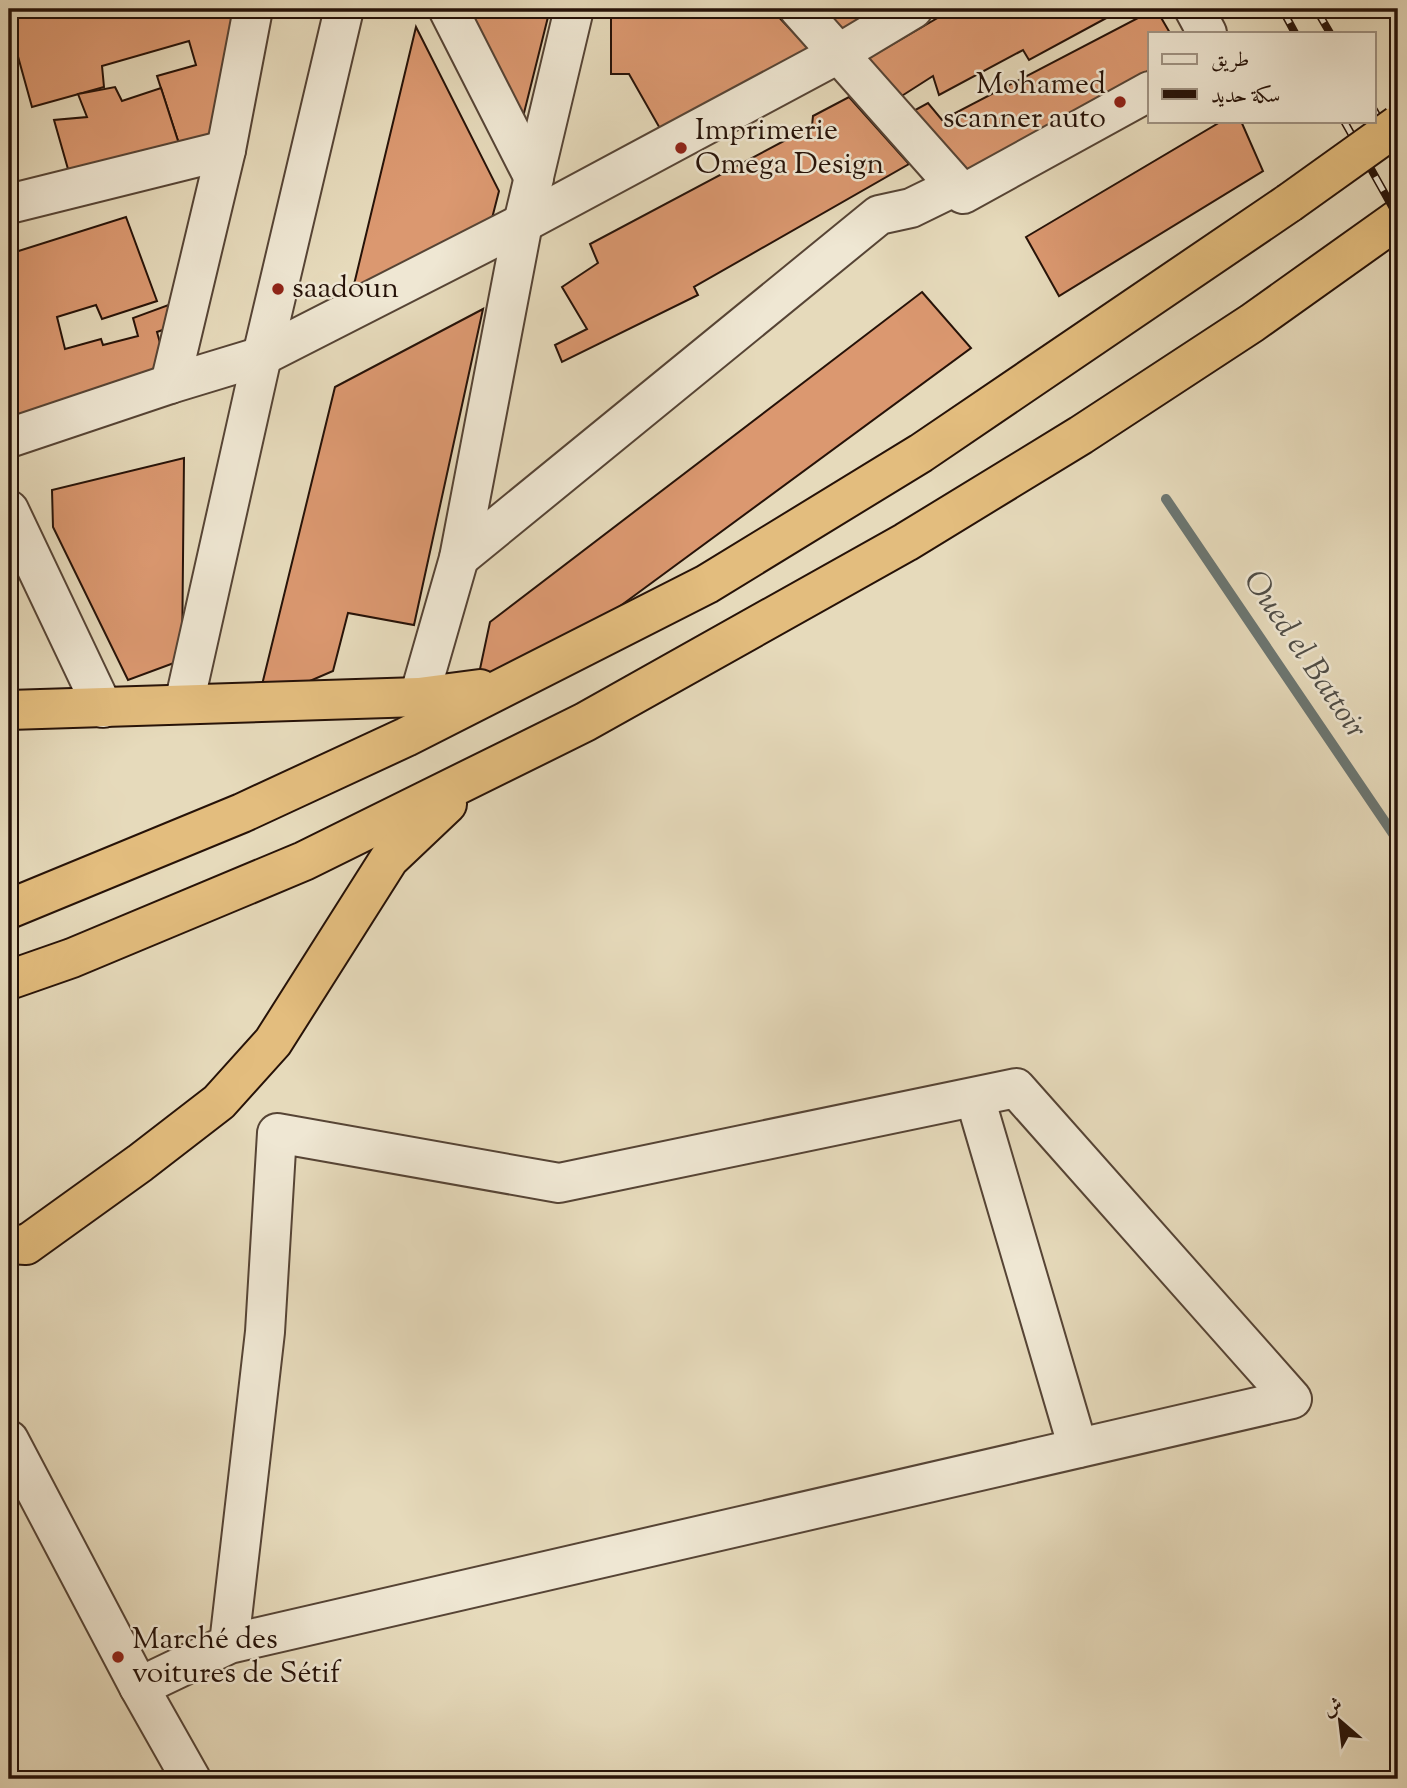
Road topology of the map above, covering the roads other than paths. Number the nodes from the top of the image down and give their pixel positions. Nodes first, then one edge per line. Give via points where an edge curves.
1 (254, 9) edge
2 (344, 9) edge
3 (448, 9) edge
4 (575, 9) edge
5 (799, 9) edge
6 (913, 9) edge
7 (1194, 9) edge
8 (1206, 32) edge
9 (838, 54) junction
10 (1148, 92) edge
11 (1398, 125) edge
12 (226, 150) junction
13 (534, 178) junction
14 (956, 186) junction
15 (9, 204) edge
16 (1398, 219) edge
17 (523, 223) junction
18 (262, 356) junction
19 (170, 384) junction
20 (9, 438) edge
21 (9, 510) edge
22 (459, 558) junction
23 (513, 684) junction
24 (419, 697) junction
25 (184, 705) junction
26 (103, 708) junction
27 (9, 710) edge
28 (489, 770) junction
29 (9, 908) edge
30 (9, 980) edge
31 (975, 1098) junction
32 (14, 1249) edge
33 (1078, 1448) junction
34 (13, 1460) edge
35 (229, 1644) junction
36 (139, 1687) junction
37 (191, 1779) edge

1 - 12 street
2 - 18 street
3 - 13 street
4 - 13 street
5 - 9 street
6 - 9 street
7 - 8 street
9 - 14 street
9 - 17 street
10 - 14 street via 963,194
11 - 23 highway, bridge via 921,453 708,584
12 - 15 street
12 - 19 street
13 - 17 street
14 - 22 street via 911,208 879,215
16 - 28 highway via 1252,323 906,542 585,722
17 - 18 street
17 - 22 street
18 - 19 street
18 - 25 street
19 - 20 street
21 - 26 street
22 - 24 street
23 - 24 highway
23 - 29 highway via 242,813
24 - 25 highway
25 - 26 highway
26 - 27 highway
28 - 30 highway via 304,861
28 - 32 highway via 432,816 389,859 273,1042 219,1102 140,1163
31 - 33 street
31 - 33 street via 1016,1088 1292,1399
31 - 35 street via 559,1183 277,1133 265,1332
33 - 35 street
34 - 36 street
35 - 36 street
36 - 37 street

